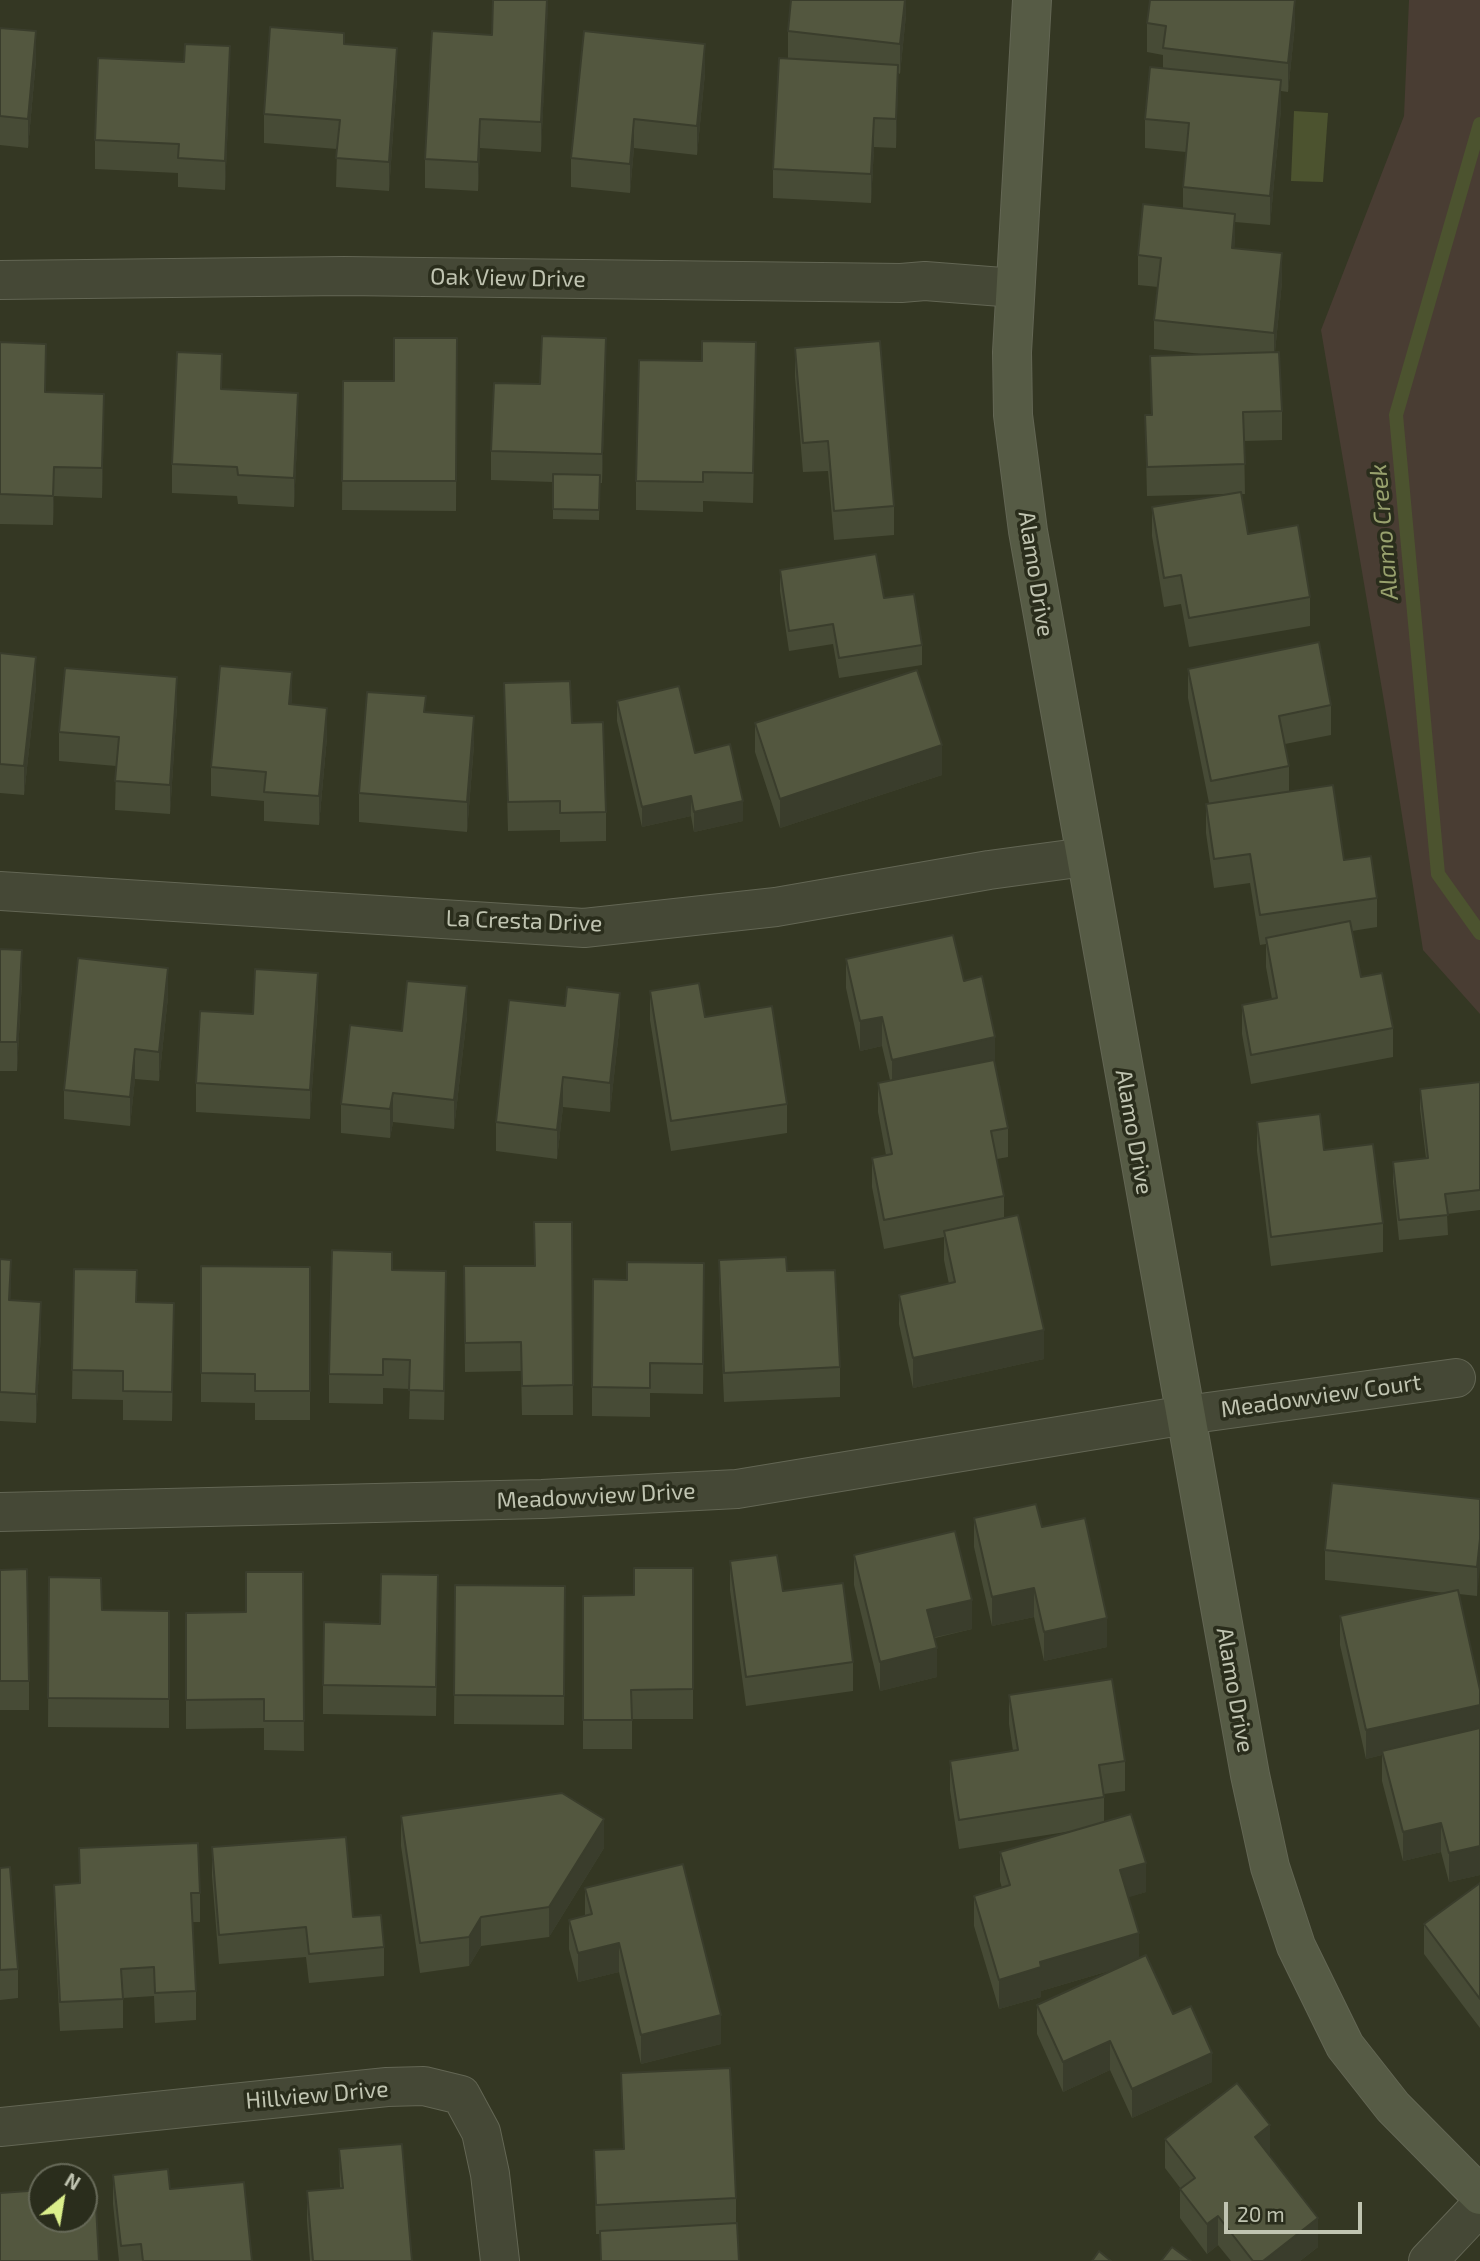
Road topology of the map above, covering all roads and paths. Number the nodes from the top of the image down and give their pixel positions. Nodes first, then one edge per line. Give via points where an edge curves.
1 (1032, 0) edge
2 (0, 280) edge
3 (1015, 288) junction
4 (1085, 857) junction
5 (0, 891) edge
6 (1456, 1378) dead end
7 (1185, 1415) junction
8 (0, 1512) edge
9 (0, 2127) edge
10 (1480, 2195) edge
11 (1480, 2206) edge
12 (500, 2261) edge
13 (1427, 2261) edge

1 - 3 main road, Alamo Drive
2 - 3 street, Oak View Drive via 344,276 925,281
3 - 4 main road, Alamo Drive via 1014,428
4 - 5 street, La Cresta Drive via 776,907 584,928
4 - 7 main road, Alamo Drive
6 - 7 street, Meadowview Court
7 - 8 street, Meadowview Drive via 737,1489 542,1499
7 - 10 main road, Alamo Drive via 1264,1841 1296,1946 1345,2046 1393,2108
9 - 12 street, Hillview Drive via 387,2087 424,2086 461,2095 481,2132
11 - 13 street

